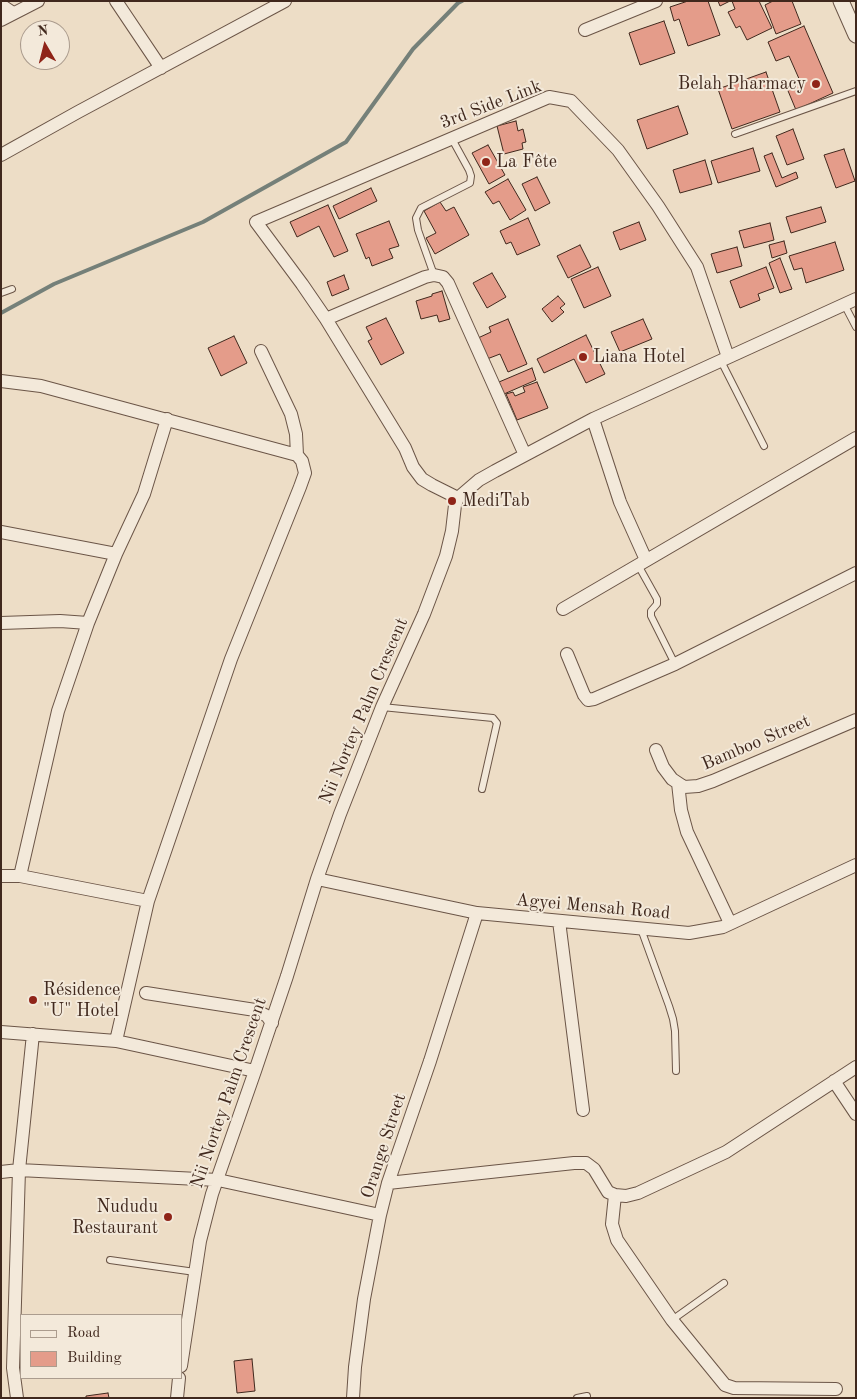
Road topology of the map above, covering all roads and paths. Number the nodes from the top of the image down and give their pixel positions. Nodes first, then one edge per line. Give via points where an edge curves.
1 (38, 1) edge
2 (116, 1) edge
3 (285, 1) edge
4 (656, 1) edge
5 (842, 1) edge
6 (1, 5) edge
7 (13, 14) junction
8 (1, 20) edge
9 (586, 30) dead end
10 (856, 34) edge
11 (161, 68) junction
12 (856, 91) edge
13 (735, 134) dead end
14 (452, 139) junction
15 (1, 156) edge
16 (434, 276) junction
17 (12, 289) dead end
18 (1, 293) edge
19 (856, 299) edge
20 (844, 304) junction
21 (326, 319) junction
22 (856, 327) edge
23 (261, 351) dead end
24 (725, 359) junction
25 (1, 381) edge
26 (167, 419) junction
27 (593, 419) junction
28 (856, 438) edge
29 (764, 446) dead end
30 (297, 455) junction
31 (525, 456) junction
32 (458, 498) junction
33 (1, 532) edge
34 (116, 554) junction
35 (642, 563) junction
36 (856, 573) edge
37 (563, 609) dead end
38 (1, 623) edge
39 (88, 623) junction
40 (567, 654) dead end
41 (675, 664) junction
42 (382, 707) junction
43 (856, 720) edge
44 (656, 750) dead end
45 (678, 783) junction
46 (482, 789) dead end
47 (856, 865) edge
48 (1, 876) edge
49 (20, 876) junction
50 (317, 879) junction
51 (148, 901) junction
52 (477, 913) junction
53 (559, 922) junction
54 (730, 923) junction
55 (641, 929) junction
56 (146, 993) dead end
57 (272, 1023) junction
58 (1, 1032) edge
59 (33, 1034) junction
60 (116, 1041) junction
61 (856, 1068) edge
62 (256, 1071) junction
63 (676, 1071) dead end
64 (834, 1081) junction
65 (583, 1110) dead end
66 (856, 1114) edge
67 (19, 1170) junction
68 (1, 1172) edge
69 (218, 1180) junction
70 (388, 1183) junction
71 (615, 1195) junction
72 (380, 1215) junction
73 (110, 1260) dead end
74 (195, 1272) junction
75 (724, 1282) dead end
76 (672, 1320) junction
77 (182, 1359) edge
78 (180, 1379) edge
79 (836, 1389) dead end
80 (587, 1396) dead end
81 (17, 1398) edge
82 (177, 1398) edge
83 (353, 1398) edge
84 (577, 1398) edge

1 - 7 street
2 - 11 street
3 - 11 street
4 - 9 street
5 - 10 street
6 - 7 street
7 - 8 street
11 - 15 street
12 - 13 lane
14 - 16 lane via 469,170 470,183 421,208 416,218
14 - 21 street, 3rd Side Link via 256,222
14 - 24 street, 3rd Side Link via 549,97 571,101 618,150 697,267
16 - 21 street
16 - 31 street via 443,277 448,283
17 - 18 lane
19 - 20 street
20 - 22 lane
20 - 24 street
21 - 32 street via 405,448 413,467 432,485
23 - 30 street via 291,414
24 - 27 street
24 - 29 lane
25 - 26 street via 40,386
26 - 30 street
26 - 34 street via 144,494
27 - 31 street
27 - 35 street
28 - 35 street
30 - 51 street via 305,472 300,487 231,659
31 - 32 street via 480,480
32 - 42 street, Nii Nortey Palm Crescent via 446,556
33 - 34 street
34 - 39 street
35 - 37 street
35 - 41 lane via 657,599 651,616
36 - 41 street
38 - 39 street
39 - 49 street via 58,711
40 - 41 street via 588,700
42 - 46 lane via 493,718 497,723
42 - 50 street, Nii Nortey Palm Crescent
43 - 45 street, Bamboo Street via 713,781 684,787
44 - 45 street via 663,767
45 - 54 street via 687,832
47 - 54 street, Agyei Mensah Road
48 - 49 street
49 - 51 street
50 - 52 street, Agyei Mensah Road
50 - 57 street, Nii Nortey Palm Crescent
51 - 60 street
52 - 53 street, Agyei Mensah Road
52 - 70 street, Orange Street
53 - 55 street, Agyei Mensah Road
53 - 65 street
54 - 55 street, Agyei Mensah Road via 689,933
55 - 63 lane via 673,1019
56 - 57 street via 255,1010 267,1016
57 - 62 street, Nii Nortey Palm Crescent
58 - 59 street
59 - 60 street
59 - 67 street
60 - 62 street
61 - 64 street
62 - 69 street, Nii Nortey Palm Crescent
64 - 66 street
64 - 71 street via 726,1152 638,1193
67 - 68 street
67 - 69 street
67 - 81 street via 13,1368
69 - 72 street
69 - 74 street, Nii Nortey Palm Crescent via 200,1241
70 - 71 street via 586,1163 594,1169 608,1192
70 - 72 street, Orange Street
71 - 76 street via 612,1224 617,1240
72 - 83 street, Orange Street via 364,1299
73 - 74 lane
74 - 77 street, Nii Nortey Palm Crescent
75 - 76 lane
76 - 79 street via 725,1385 734,1388
78 - 82 street
80 - 84 lane

